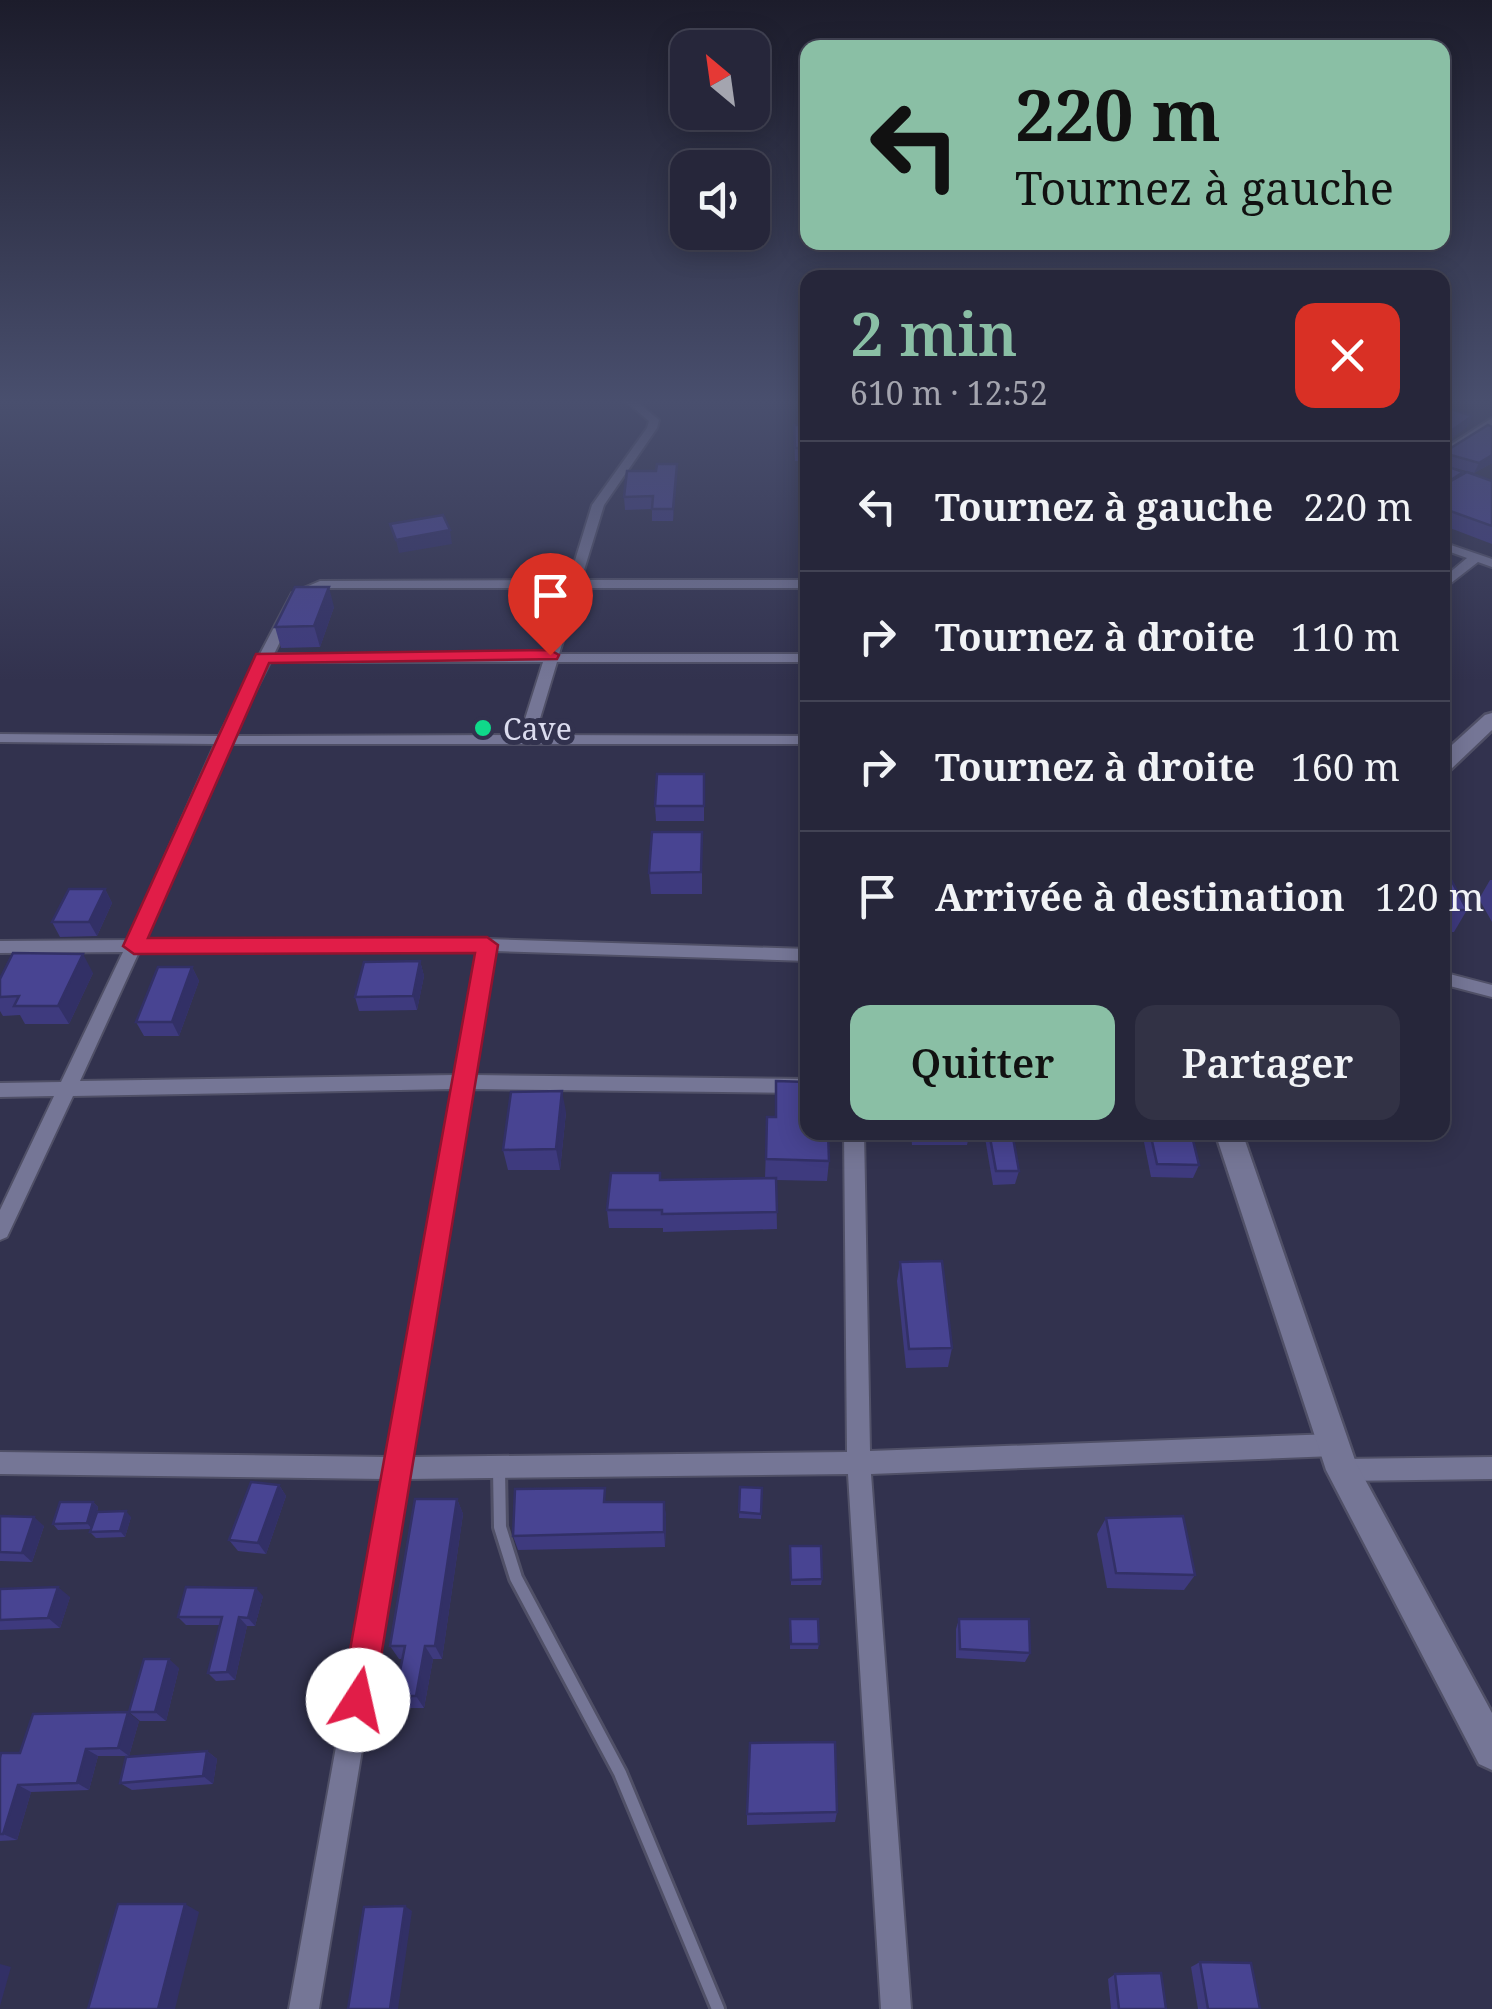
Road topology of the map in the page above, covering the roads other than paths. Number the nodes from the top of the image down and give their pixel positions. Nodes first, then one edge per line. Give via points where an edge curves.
1 (605, 494) edge
2 (1450, 548) edge
3 (1476, 557) junction
4 (1492, 563) edge
5 (1450, 579) edge
6 (578, 582) junction
7 (800, 584) edge
8 (550, 655) junction
9 (262, 658) junction
10 (800, 658) edge
11 (1492, 719) edge
12 (527, 737) junction
13 (0, 738) edge
14 (800, 740) edge
15 (222, 742) junction
16 (1450, 758) edge
17 (487, 945) junction
18 (134, 946) junction
19 (0, 947) edge
20 (800, 955) edge
21 (1450, 981) edge
22 (1490, 994) edge
23 (464, 1082) junction
24 (800, 1086) edge
25 (0, 1090) edge
26 (64, 1090) junction
27 (854, 1140) edge
28 (1231, 1140) edge
29 (0, 1230) edge
30 (1338, 1458) junction
31 (0, 1463) edge
32 (860, 1463) junction
33 (499, 1467) junction
34 (398, 1468) junction
35 (1492, 1468) edge
36 (1492, 1751) edge
37 (304, 2009) edge
38 (718, 2009) edge
39 (896, 2009) edge

1 - 6 street
2 - 3 street
3 - 4 street
3 - 5 street
6 - 7 street
6 - 8 street
6 - 9 street via 306,588 292,598
8 - 9 street
8 - 10 street
8 - 12 street
9 - 15 street
11 - 16 street
12 - 14 street
12 - 15 street
13 - 15 street
15 - 18 street
17 - 18 street
17 - 20 street
17 - 23 street
18 - 19 street
18 - 26 street
21 - 22 street
23 - 24 street
23 - 26 street
23 - 34 street
25 - 26 street
26 - 29 street
27 - 32 street
28 - 30 street
30 - 32 street
30 - 35 street
30 - 36 street
31 - 34 street
32 - 33 street
32 - 39 street
33 - 34 street
33 - 38 lane via 500,1528 516,1578 620,1773
34 - 37 street

